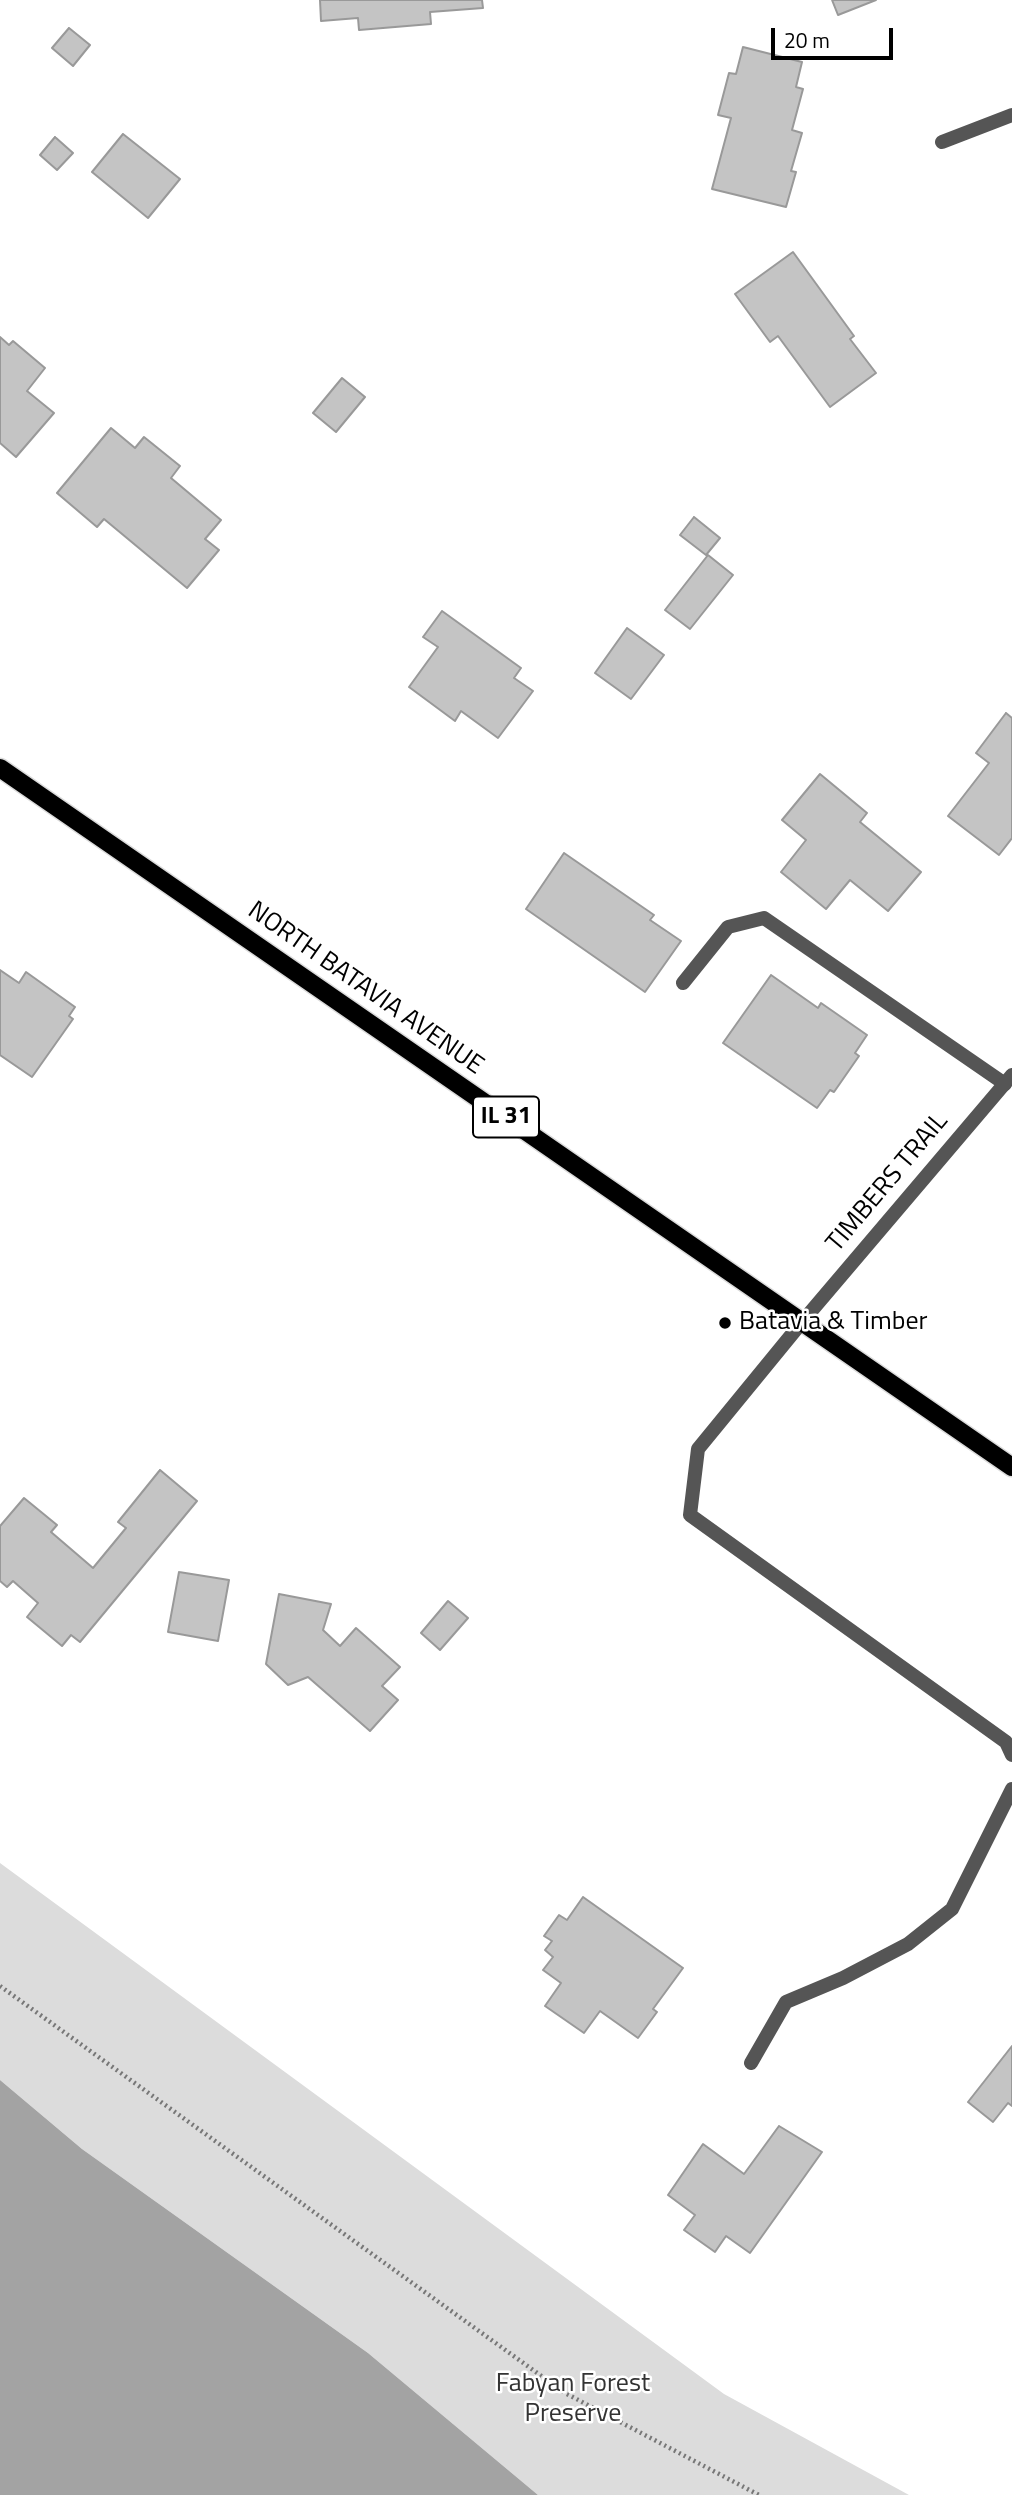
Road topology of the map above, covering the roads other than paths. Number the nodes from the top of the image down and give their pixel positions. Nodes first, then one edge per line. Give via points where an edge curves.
1 (1012, 115) edge
2 (942, 142) dead end
3 (0, 768) edge
4 (683, 983) dead end
5 (1008, 1079) edge
6 (802, 1322) junction
7 (1012, 1467) edge
8 (1012, 1755) edge
9 (1012, 1789) edge
10 (751, 2063) dead end

1 - 2 street
3 - 6 main road, NORTH BATAVIA AVENUE / IL 31
4 - 5 street via 728,926 764,918
5 - 6 street, TIMBERS TRAIL
6 - 7 main road, NORTH BATAVIA AVENUE / IL 31
6 - 8 street, TIMBERS TRAIL via 698,1449 690,1515 1006,1742
9 - 10 street via 952,1909 908,1944 786,2002

